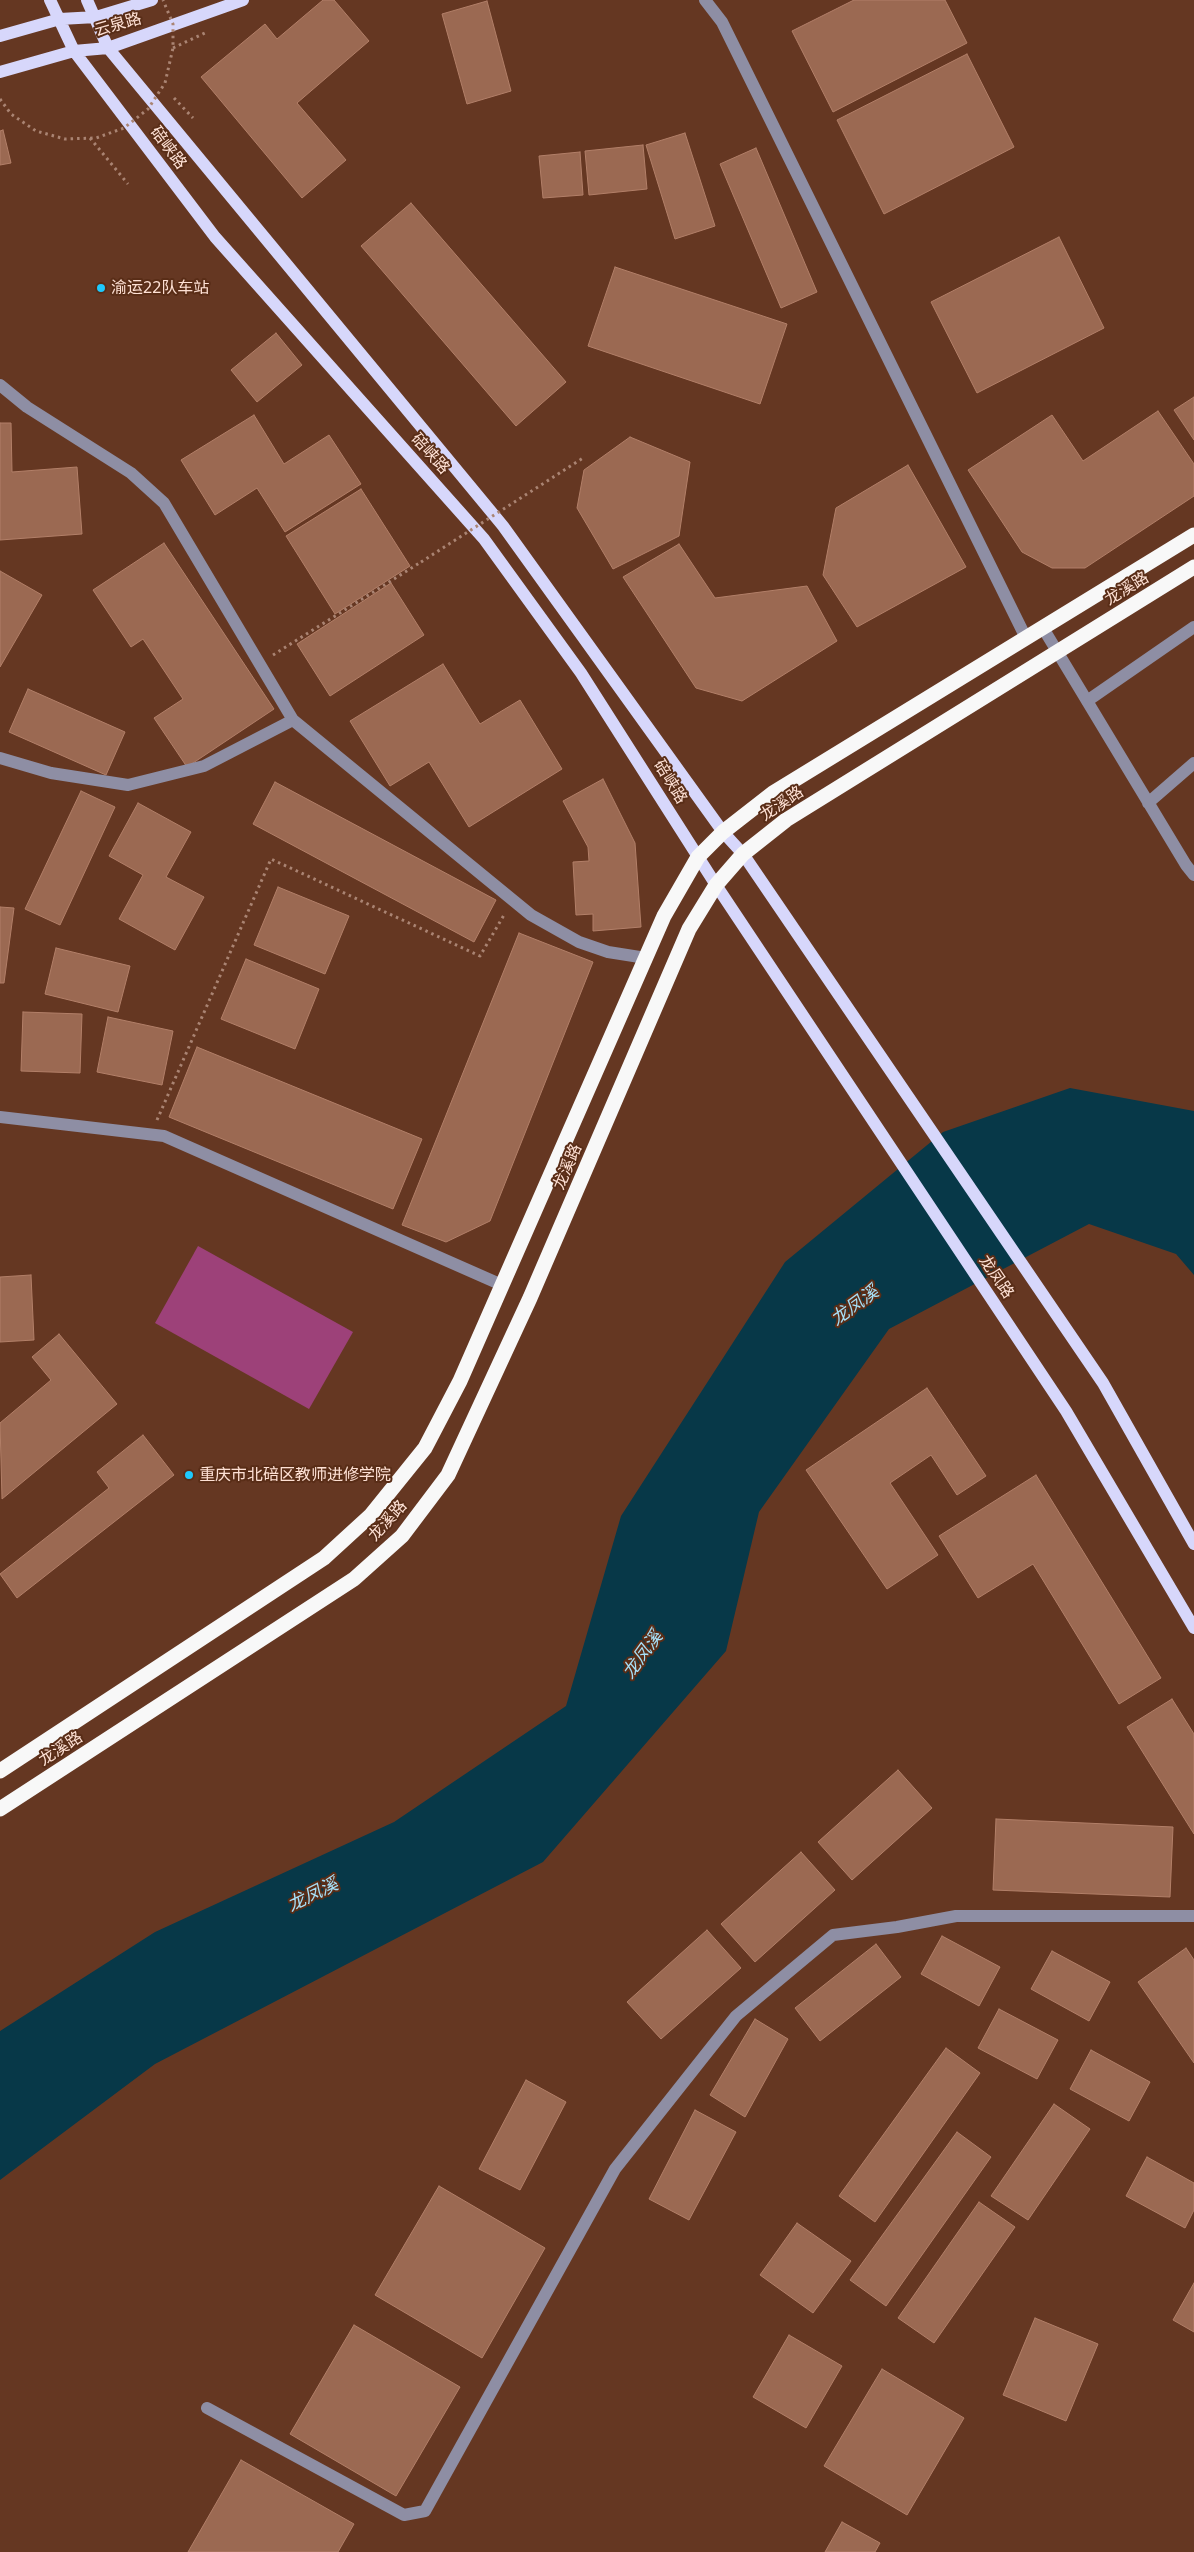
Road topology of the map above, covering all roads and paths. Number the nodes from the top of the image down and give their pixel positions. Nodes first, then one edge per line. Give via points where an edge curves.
1 (50, 0) edge
2 (87, 0) edge
3 (152, 0) edge
4 (164, 0) edge
5 (243, 0) edge
6 (705, 0) edge
7 (96, 18) junction
8 (60, 19) junction
9 (214, 29) dead end
10 (0, 36) edge
11 (108, 48) junction
12 (174, 48) junction
13 (74, 51) junction
14 (0, 72) edge
15 (163, 87) junction
16 (0, 99) edge
17 (193, 118) dead end
18 (90, 138) junction
19 (128, 184) dead end
20 (0, 386) edge
21 (582, 458) dead end
22 (1194, 535) edge
23 (1194, 568) edge
24 (1194, 626) edge
25 (1043, 628) junction
26 (1026, 638) junction
27 (1057, 652) junction
28 (259, 663) junction
29 (1087, 702) junction
30 (293, 720) junction
31 (0, 758) edge
32 (1194, 763) edge
33 (1148, 803) junction
34 (723, 832) junction
35 (743, 854) junction
36 (698, 857) junction
37 (1194, 875) edge
38 (716, 885) junction
39 (513, 900) junction
40 (794, 926) joint
41 (759, 951) joint
42 (646, 958) junction
43 (0, 1117) edge
44 (150, 1134) junction
45 (502, 1285) junction
46 (1194, 1544) edge
47 (1194, 1628) edge
48 (0, 1771) edge
49 (0, 1809) edge
50 (1194, 1916) edge
51 (207, 2408) dead end

1 - 8 main road, 碚峡路
2 - 7 main road, 碚峡路
3 - 7 main road, 云泉路
4 - 12 path, bridge via 173,24
5 - 11 main road, 云泉路
6 - 26 street via 726,31
7 - 8 main road, 云泉路
7 - 11 main road, 碚峡路
8 - 10 main road, 云泉路
8 - 13 main road, 碚峡路
9 - 12 path
11 - 13 main road, 云泉路
11 - 34 main road, 碚峡路 via 503,526
12 - 15 path, bridge
13 - 14 main road, 云泉路
13 - 36 main road, 碚峡路 via 215,237 484,539 581,673
15 - 17 path
15 - 18 path, bridge via 148,109 124,128
16 - 18 path, bridge via 11,114 36,131 66,139
18 - 19 path
20 - 28 street via 27,407 131,472 164,503
21 - 28 path, bridge
22 - 25 highway, 龙溪路
23 - 27 highway, 龙溪路
24 - 29 street
25 - 26 highway, 龙溪路
25 - 27 street
26 - 34 highway, 龙溪路 via 773,793
27 - 29 street
27 - 35 highway, 龙溪路 via 786,820
28 - 30 street
29 - 33 street
30 - 31 street via 204,766 128,785 51,773
30 - 39 street
32 - 33 street
33 - 37 street
34 - 35 main road, 碚峡路
34 - 36 highway, 龙溪路
35 - 38 highway, 龙溪路
35 - 40 main road, 碚峡路
36 - 38 main road, 碚峡路
36 - 42 highway, 龙溪路 via 664,916
38 - 41 main road, 碚峡路
38 - 49 highway, 龙溪路 via 689,929 530,1298 448,1475 402,1536 354,1579
39 - 42 street via 531,915 579,942 608,952
39 - 44 path via 480,956 271,859
40 - 46 main road, 龙凤路 via 1104,1383
41 - 47 main road, 龙凤路 via 1066,1411
42 - 45 highway, 龙溪路
43 - 44 street
44 - 45 street via 164,1136
45 - 48 highway, 龙溪路 via 460,1381 425,1448 371,1515 324,1558
50 - 51 street via 956,1916 833,1936 736,2016 615,2169 425,2511 404,2515

